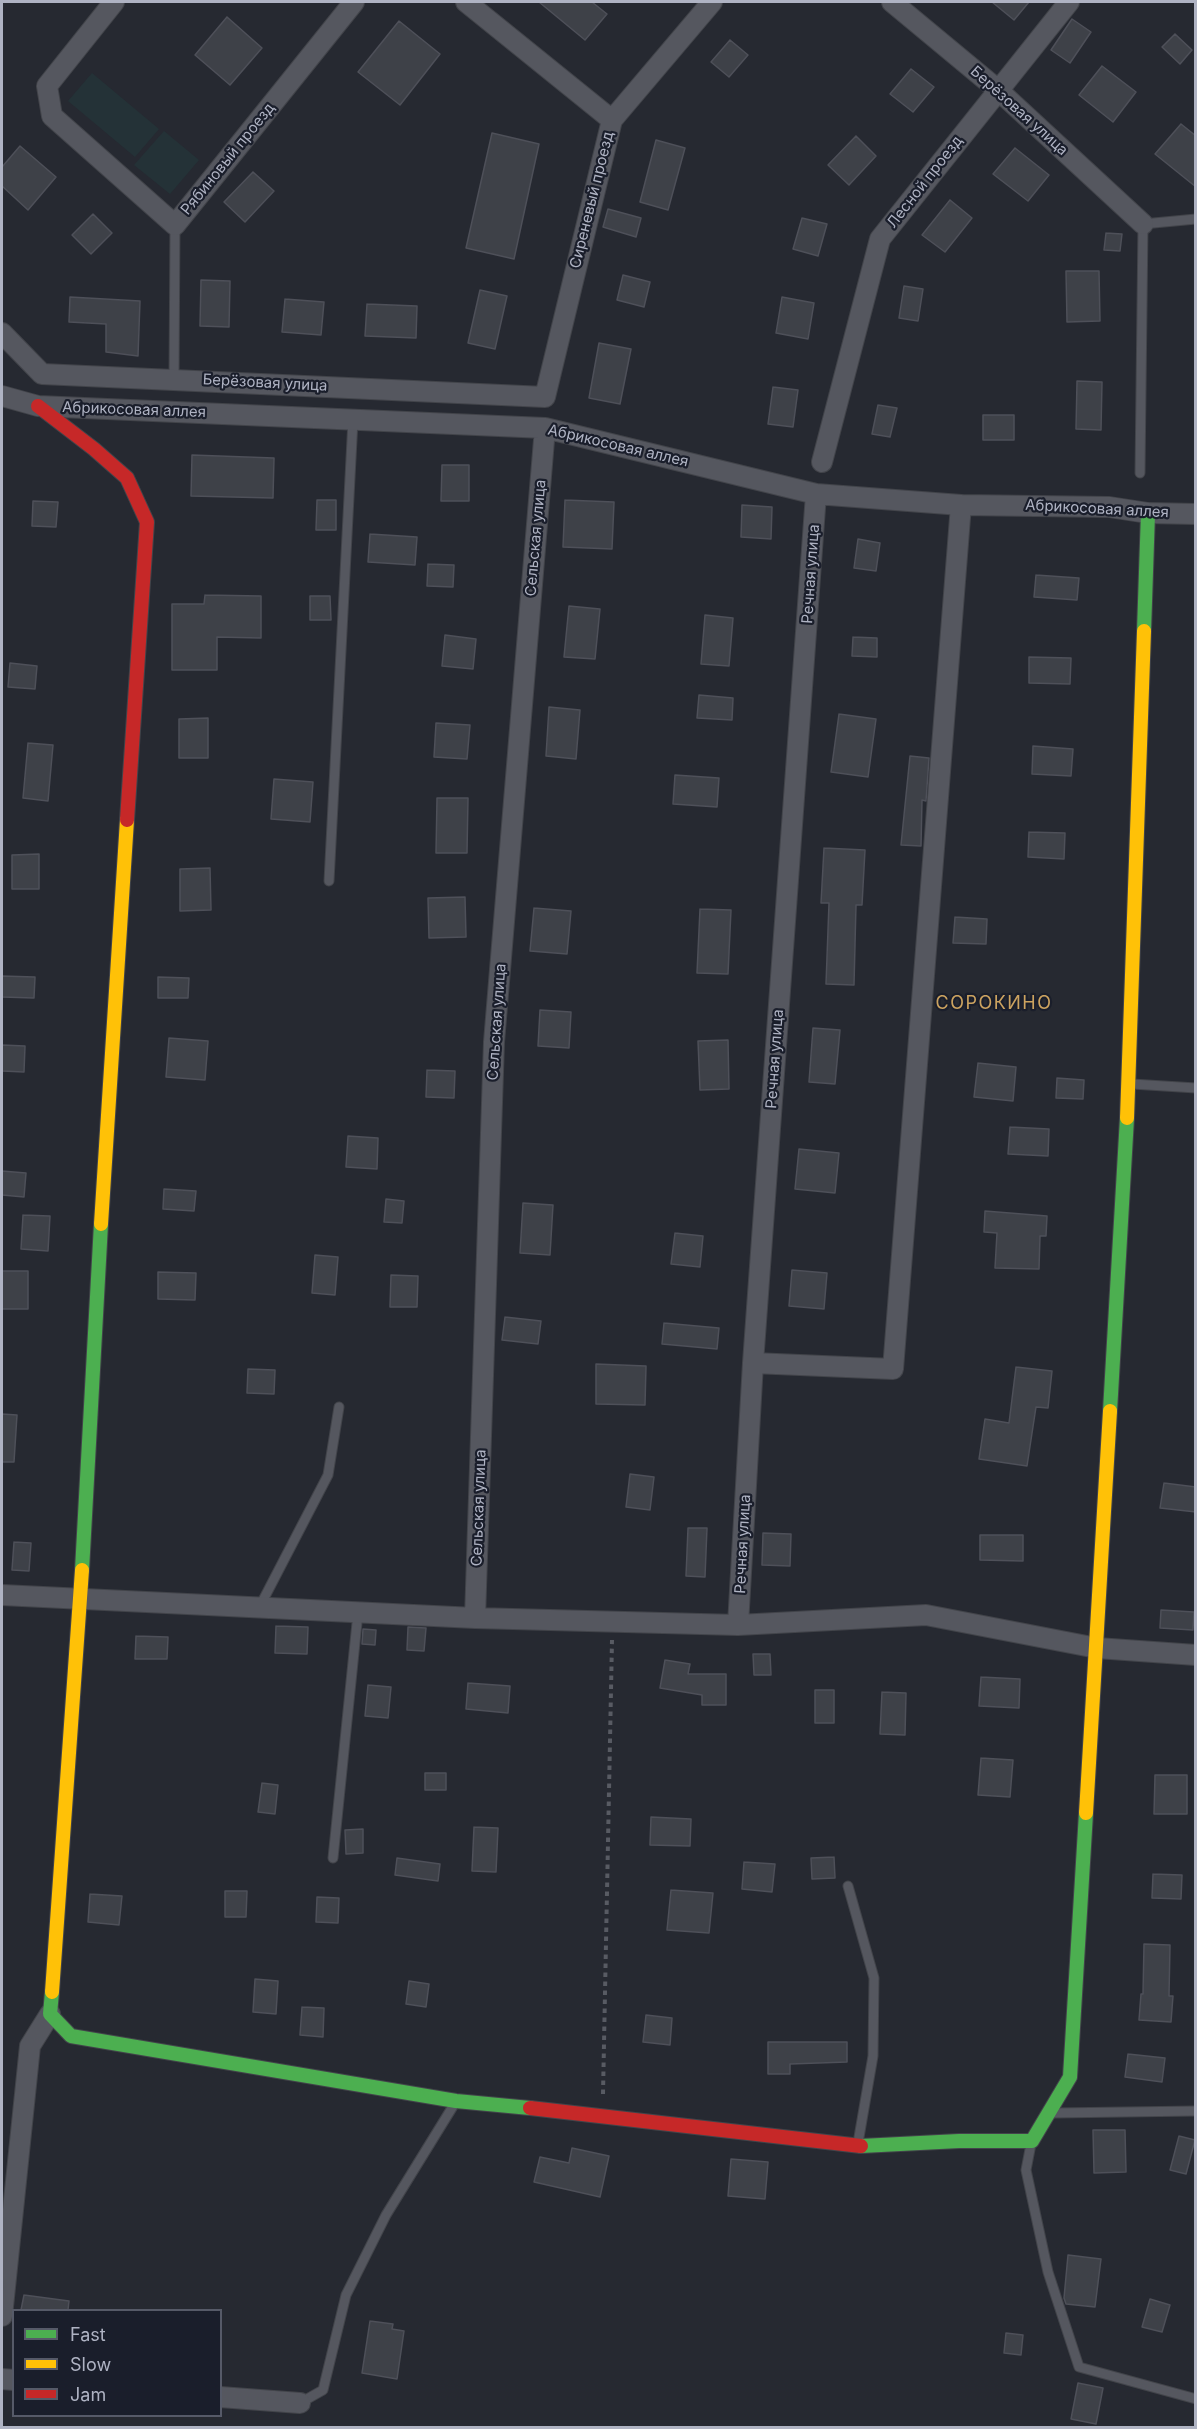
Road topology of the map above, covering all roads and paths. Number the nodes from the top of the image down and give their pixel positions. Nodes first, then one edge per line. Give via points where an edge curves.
1 (114, 2) edge
2 (354, 2) edge
3 (466, 2) edge
4 (712, 2) edge
5 (892, 2) edge
6 (1069, 2) edge
7 (998, 90) junction
8 (612, 120) junction
9 (1196, 219) edge
10 (1143, 224) junction
11 (175, 225) junction
12 (2, 333) edge
13 (174, 379) junction
14 (2, 396) edge
15 (545, 397) joint
16 (38, 406) junction
17 (353, 420) junction
18 (545, 428) junction
19 (822, 462) dead end
20 (1140, 473) dead end
21 (816, 494) junction
22 (961, 505) junction
23 (1148, 513) junction
24 (1196, 513) edge
25 (329, 881) dead end
26 (1129, 1083) junction
27 (1196, 1088) edge
28 (753, 1363) junction
29 (339, 1407) dead end
30 (2, 1595) edge
31 (80, 1601) junction
32 (259, 1608) junction
33 (358, 1613) junction
34 (475, 1618) junction
35 (613, 1621) junction
36 (738, 1625) junction
37 (1097, 1648) junction
38 (1196, 1654) edge
39 (333, 1858) dead end
40 (848, 1886) dead end
41 (50, 2013) junction
42 (456, 2101) junction
43 (1196, 2111) edge
44 (1048, 2113) junction
45 (602, 2115) junction
46 (1032, 2141) junction
47 (858, 2146) junction
48 (2, 2316) edge
49 (222, 2397) edge
50 (1196, 2399) edge
51 (300, 2403) joint

1 - 11 street via 47,86 52,116
2 - 11 street, Рябиновый проезд
3 - 8 street
4 - 8 street, Сиреневый проезд
5 - 7 street, Берёзовая улица
6 - 7 street, Лесной проезд
7 - 10 street, Берёзовая улица
7 - 19 street, Лесной проезд via 880,239
8 - 15 street, Сиреневый проезд
9 - 10 lane
10 - 20 lane
11 - 13 lane, Рябиновый проезд
12 - 13 street, Берёзовая улица via 42,374
13 - 15 street, Берёзовая улица
14 - 16 street, Абрикосовая аллея
16 - 17 street, Абрикосовая аллея
16 - 31 street via 127,478 147,522
17 - 18 street, Абрикосовая аллея
17 - 25 lane
18 - 21 street, Абрикосовая аллея
18 - 34 street, Сельская улица via 494,1042
21 - 22 street, Абрикосовая аллея
21 - 28 street, Речная улица
22 - 23 street, Абрикосовая аллея via 1109,507
22 - 28 street via 893,1369
23 - 24 street, Абрикосовая аллея
23 - 26 street
26 - 27 lane
26 - 37 street
28 - 36 street, Речная улица
29 - 32 lane via 328,1475
30 - 31 street
31 - 32 street
31 - 41 street
32 - 33 street
33 - 34 street
33 - 39 lane
34 - 35 street
35 - 36 street
35 - 45 path
36 - 37 street via 926,1615
37 - 38 street
37 - 44 street via 1070,2077
40 - 47 lane via 874,1978 873,2056
41 - 42 street via 71,2036
41 - 48 street via 30,2046
42 - 45 street
42 - 51 lane via 386,2215 346,2295 323,2390
43 - 44 lane
44 - 46 street
45 - 47 street
46 - 47 street
46 - 50 lane via 1026,2170 1048,2272 1079,2367
49 - 51 street

